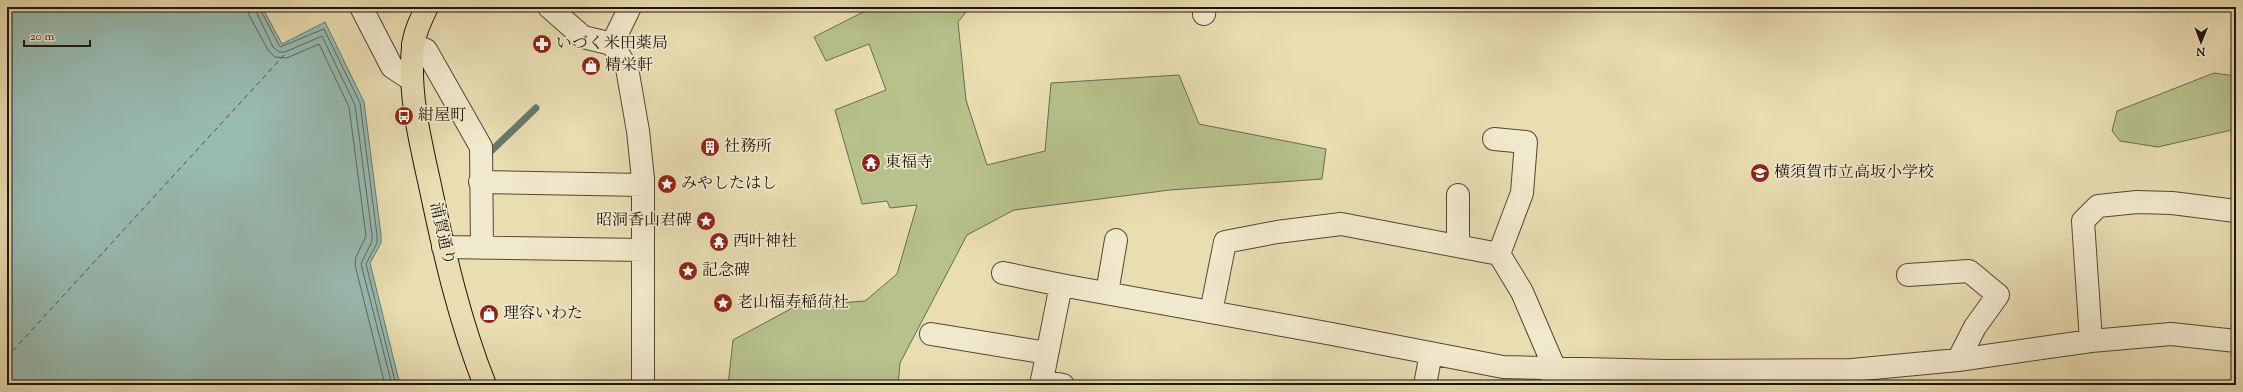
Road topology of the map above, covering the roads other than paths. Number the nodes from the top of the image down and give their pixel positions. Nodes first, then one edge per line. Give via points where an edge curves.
1 (361, 7) edge
2 (427, 7) edge
3 (549, 7) edge
4 (630, 7) edge
5 (612, 44) junction
6 (413, 45) junction
7 (412, 80) junction
8 (1494, 139) dead end
9 (480, 182) junction
10 (643, 185) junction
11 (1458, 195) dead end
12 (2236, 211) edge
13 (1116, 240) dead end
14 (1458, 246) junction
15 (443, 247) junction
16 (482, 248) junction
17 (643, 250) junction
18 (1499, 254) junction
19 (1003, 273) dead end
20 (1908, 275) dead end
21 (1061, 285) junction
22 (1107, 293) junction
23 (1211, 312) junction
24 (931, 334) dead end
25 (2091, 341) junction
26 (2236, 341) edge
27 (1431, 352) junction
28 (1047, 354) junction
29 (1958, 360) junction
30 (1554, 377) edge
31 (1665, 378) edge
32 (1757, 378) edge
33 (1042, 383) edge
34 (485, 385) edge
35 (643, 385) edge
36 (1063, 385) edge
37 (1425, 385) edge

1 - 7 street via 392,67
2 - 6 main road, 浦賀通り
3 - 5 street via 583,37
4 - 5 street
5 - 10 street via 627,68 638,132
6 - 7 main road, 浦賀通り
6 - 9 street via 426,50 481,147
7 - 15 main road, 浦賀通り via 420,140
8 - 18 street via 1526,142 1522,193
9 - 10 street
9 - 16 street
10 - 17 street
11 - 14 street
12 - 25 street via 2172,203 2137,202 2098,206 2084,221
13 - 22 street
14 - 18 street
14 - 23 street via 1341,224 1276,232 1225,242
15 - 16 street
15 - 34 main road, 浦賀通り via 463,325
16 - 17 street
17 - 35 street
18 - 30 street via 1522,292
19 - 21 street
20 - 29 street via 1969,271 1998,295 1975,327
21 - 22 street
21 - 28 street
22 - 23 street
23 - 27 street
24 - 28 street
25 - 26 street via 2171,334
25 - 29 street
27 - 30 street
27 - 37 street
28 - 33 street
29 - 32 street
30 - 31 street
31 - 32 street
33 - 36 street

